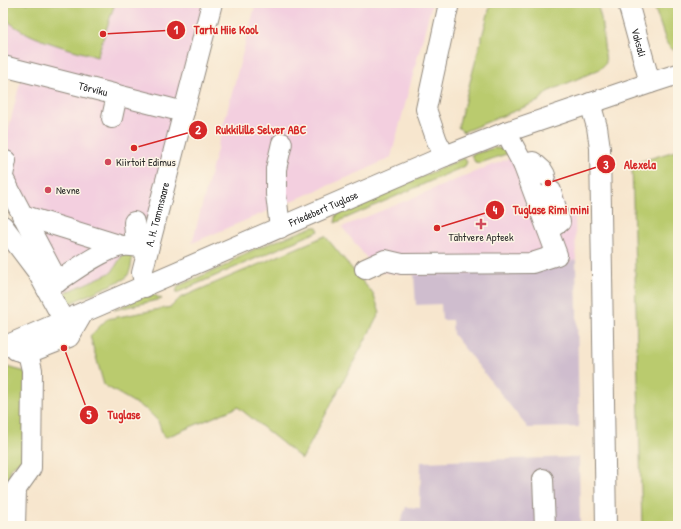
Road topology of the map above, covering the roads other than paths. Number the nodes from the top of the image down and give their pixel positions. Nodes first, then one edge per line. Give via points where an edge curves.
1 (212, 3) edge
2 (449, 3) edge
3 (628, 3) edge
4 (3, 66) edge
5 (678, 74) edge
6 (650, 82) junction
7 (118, 95) junction
8 (590, 103) junction
9 (184, 112) junction
10 (112, 118) dead end
11 (506, 132) junction
12 (282, 143) dead end
13 (445, 156) junction
14 (522, 164) junction
15 (4, 171) edge
16 (22, 215) junction
17 (134, 222) dead end
18 (3, 226) edge
19 (280, 228) junction
20 (548, 230) junction
21 (122, 246) junction
22 (145, 248) junction
23 (365, 269) dead end
24 (52, 285) junction
25 (145, 287) junction
26 (83, 313) junction
27 (64, 321) junction
28 (3, 347) edge
29 (28, 353) junction
30 (544, 479) dead end
31 (15, 526) edge
32 (545, 526) edge
33 (606, 526) edge

1 - 9 street, A. H. Tammsaare
2 - 13 street via 426,109
3 - 6 street, Vaksali
4 - 7 street, Tõrviku
5 - 6 street, Friedebert Tuglase
6 - 8 street, Friedebert Tuglase
7 - 9 street, Tõrviku
7 - 10 street
8 - 11 street, Friedebert Tuglase
8 - 33 street via 600,148
9 - 22 street, A. H. Tammsaare
11 - 13 street, Friedebert Tuglase
11 - 14 street
12 - 19 street via 276,169
13 - 19 street, Friedebert Tuglase
14 - 20 street
14 - 20 street via 532,162 542,170 548,183 560,222
15 - 16 street
16 - 21 street
16 - 24 street
17 - 22 street via 135,234
18 - 24 street via 37,271
19 - 25 street, Friedebert Tuglase
20 - 23 street via 563,259 532,263 402,264 385,260
21 - 22 street
21 - 24 street via 106,251
22 - 25 street, A. H. Tammsaare via 142,273
24 - 27 street
25 - 26 street, Friedebert Tuglase
26 - 27 street, Friedebert Tuglase
26 - 29 street via 69,337
27 - 28 street, Friedebert Tuglase
28 - 29 street
29 - 31 street via 32,370 31,468 16,489
30 - 32 street

